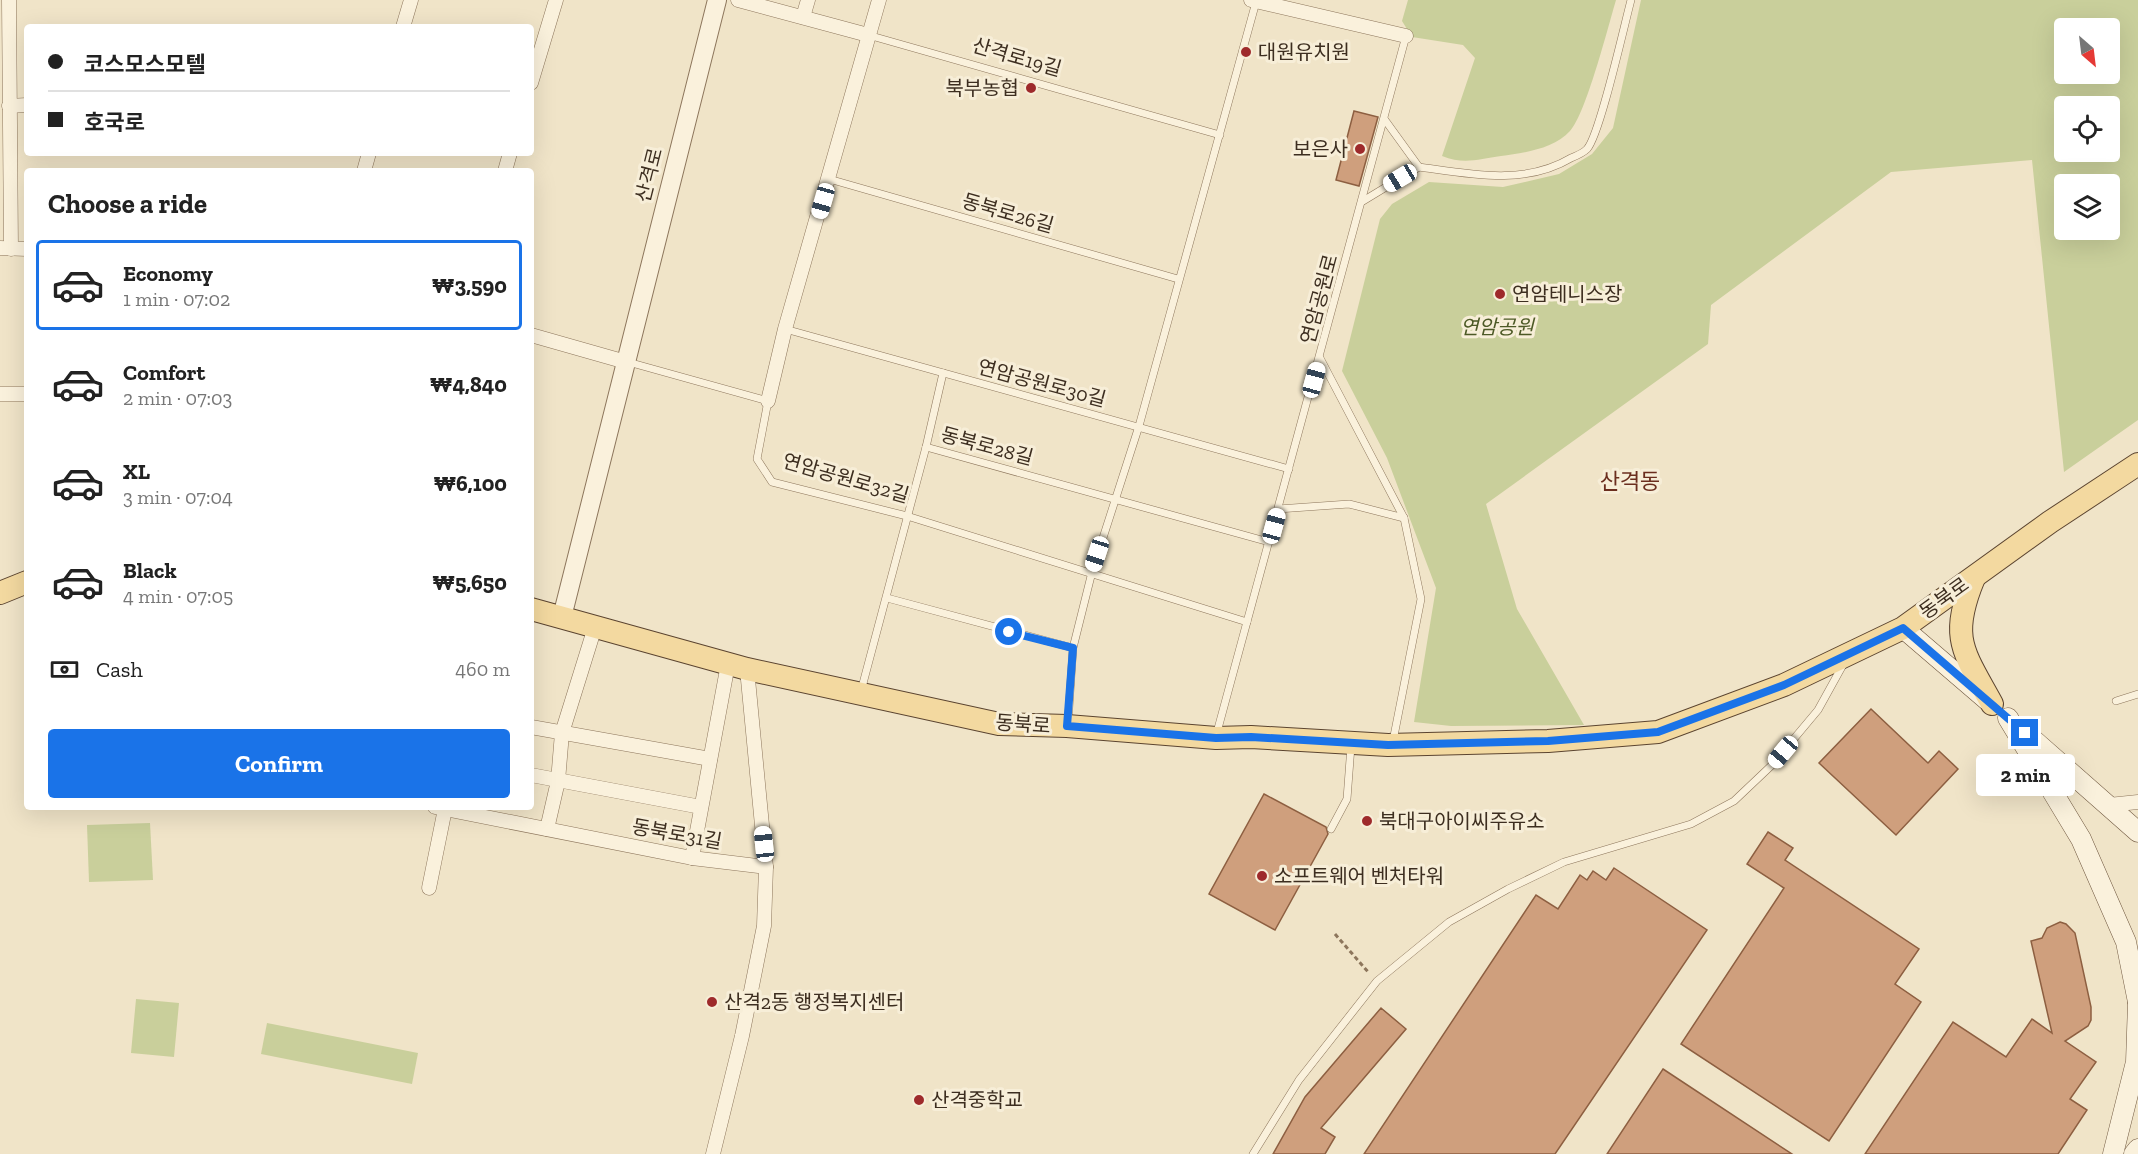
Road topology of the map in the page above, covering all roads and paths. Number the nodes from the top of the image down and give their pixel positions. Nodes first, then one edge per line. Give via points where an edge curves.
1 (9, 0) edge
2 (411, 0) edge
3 (556, 0) edge
4 (717, 0) edge
5 (738, 0) edge
6 (808, 0) edge
7 (879, 0) edge
8 (1631, 0) edge
9 (1254, 1) edge
10 (803, 17) junction
11 (404, 24) edge
12 (868, 35) junction
13 (1406, 36) joint
14 (534, 73) edge
15 (24, 105) edge
16 (9, 106) junction
17 (1385, 120) junction
18 (1220, 135) junction
19 (1419, 167) junction
20 (829, 179) junction
21 (1363, 201) junction
22 (6, 248) edge
23 (24, 249) edge
24 (1178, 279) junction
25 (785, 329) junction
26 (534, 335) edge
27 (1320, 358) junction
28 (626, 362) junction
29 (943, 373) junction
30 (0, 394) edge
31 (24, 394) edge
32 (768, 401) junction
33 (1139, 426) junction
34 (926, 447) junction
35 (2138, 464) edge
36 (1289, 469) junction
37 (1114, 500) junction
38 (1278, 509) junction
39 (907, 516) junction
40 (1404, 518) junction
41 (1269, 542) junction
42 (1092, 572) junction
43 (0, 573) edge
44 (1974, 576) junction
45 (24, 581) edge
46 (24, 583) edge
47 (0, 593) edge
48 (887, 598) junction
49 (534, 610) edge
50 (562, 617) junction
51 (1247, 622) junction
52 (595, 627) junction
53 (1903, 628) junction
54 (1073, 648) junction
55 (1850, 653) junction
56 (737, 666) junction
57 (861, 693) junction
58 (2138, 694) edge
59 (2116, 701) dead end
60 (2000, 711) junction
61 (1067, 726) junction
62 (534, 728) edge
63 (562, 733) junction
64 (1216, 738) junction
65 (1351, 742) junction
66 (1392, 745) junction
67 (710, 759) junction
68 (534, 776) edge
69 (558, 781) junction
70 (2138, 802) edge
71 (2109, 805) junction
72 (701, 807) junction
73 (440, 810) edge
74 (469, 810) edge
75 (547, 829) junction
76 (1330, 830) dead end
77 (2138, 832) edge
78 (692, 858) junction
79 (766, 867) junction
80 (429, 888) dead end
81 (1335, 934) dead end
82 (1377, 981) junction
83 (2138, 1003) edge
84 (2138, 1149) edge
85 (713, 1154) edge
86 (1253, 1154) edge
87 (2113, 1154) edge
88 (2134, 1154) edge

1 - 16 street
2 - 11 street
3 - 14 street
4 - 28 street, 산격로
5 - 10 street, 산격로19길
6 - 10 street
7 - 12 street, 연암공원로32길
8 - 19 lane via 1598,124 1587,149 1557,167 1526,176
9 - 13 street
9 - 18 lane
10 - 12 street, 산격로19길
12 - 18 lane, 산격로19길
12 - 20 street, 연암공원로32길
13 - 17 lane, 연암공원로
15 - 16 street
16 - 22 street
17 - 19 lane
17 - 21 lane, 연암공원로
18 - 24 lane
19 - 21 lane
20 - 24 lane, 동북로26길
20 - 25 street, 연암공원로32길
21 - 27 lane, 연암공원로
22 - 23 street
24 - 33 lane
25 - 29 lane, 연암공원로30길
25 - 32 street, 연암공원로32길
26 - 28 street
27 - 36 lane, 연암공원로
27 - 40 lane
28 - 32 lane
28 - 50 street, 산격로
29 - 33 lane, 연암공원로30길
29 - 34 lane, 동북로28길
30 - 31 street
32 - 39 lane, 연암공원로32길 via 757,459 772,482
33 - 36 lane, 연암공원로30길
33 - 37 lane
34 - 37 lane, 동북로28길
34 - 39 lane, 동북로28길
35 - 44 main road, 동북로
36 - 38 lane, 연암공원로
37 - 41 lane
37 - 42 lane
38 - 40 lane via 1349,504
38 - 41 lane, 연암공원로
39 - 42 lane, 연암공원로32길
39 - 48 lane, 동북로28길
40 - 66 lane via 1421,599
41 - 51 lane, 연암공원로
42 - 51 lane, 연암공원로32길
42 - 54 lane
43 - 45 main road
44 - 53 main road, 동북로
44 - 60 main road via 1962,606 1959,632 1963,651
46 - 47 main road
48 - 54 lane
48 - 57 lane, 동북로28길
49 - 50 main road, 동북로
50 - 52 main road, 동북로
51 - 64 lane, 연암공원로
52 - 56 main road, 동북로
52 - 63 street
53 - 55 main road, 동북로
53 - 60 main road
54 - 61 lane
55 - 66 main road, 동북로 via 1784,685 1658,732 1548,741
55 - 82 lane via 1818,710 1772,765 1734,801 1691,824 1564,862 1508,889 1449,922
56 - 57 main road, 동북로
56 - 67 street
56 - 79 street
57 - 61 main road, 동북로 via 999,724
58 - 59 lane
60 - 71 main road
60 - 83 main road via 2081,839 2126,942
61 - 64 main road, 동북로
62 - 63 street
63 - 67 street
63 - 69 street
64 - 65 main road, 동북로
65 - 66 main road, 동북로
65 - 76 lane via 1347,800
67 - 72 street
68 - 69 street
69 - 72 street
69 - 75 street
70 - 71 street
71 - 77 main road
72 - 78 street
73 - 80 street
74 - 75 street, 동북로31길
75 - 78 street, 동북로31길
78 - 79 street, 동북로31길
79 - 85 street via 764,927
81 - 82 path
82 - 86 lane via 1299,1080
83 - 87 main road via 2136,1062
84 - 88 main road

